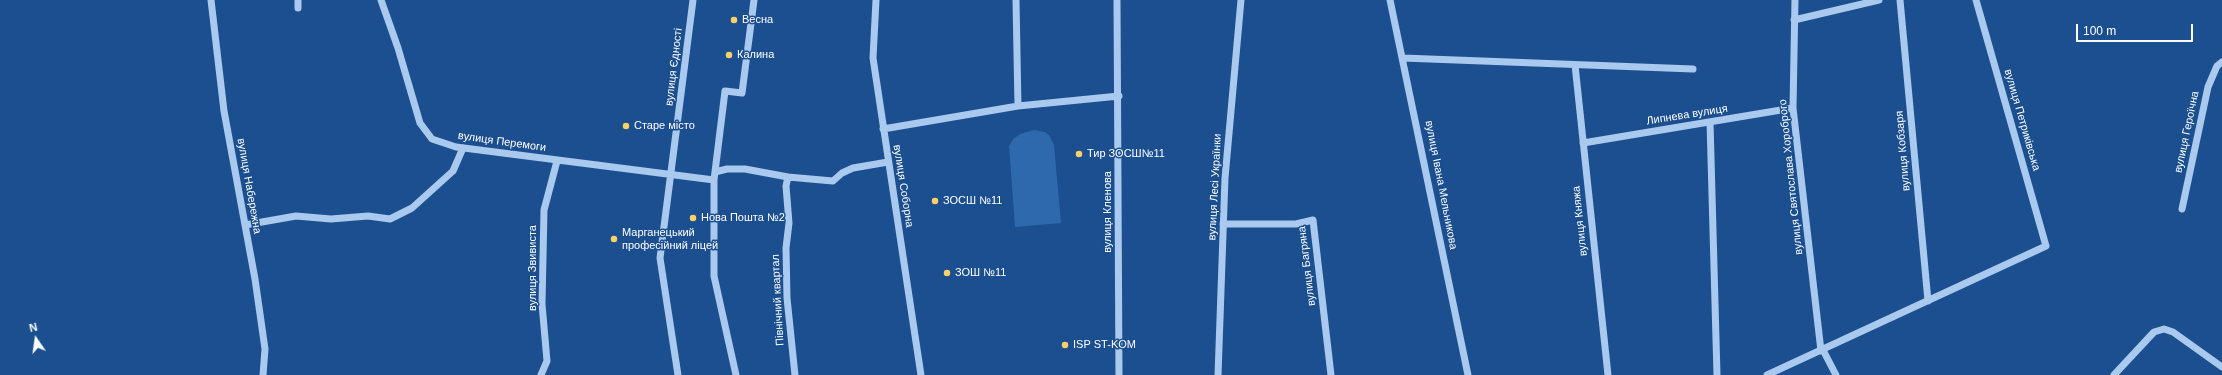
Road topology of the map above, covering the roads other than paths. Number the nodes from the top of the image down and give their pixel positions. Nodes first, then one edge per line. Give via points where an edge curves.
1 (211, 0) edge
2 (298, 0) edge
3 (381, 0) edge
4 (693, 0) edge
5 (754, 0) edge
6 (876, 0) edge
7 (1016, 0) edge
8 (1117, 0) edge
9 (1241, 0) edge
10 (1390, 0) edge
11 (1796, 0) edge
12 (1879, 0) edge
13 (1900, 0) edge
14 (1976, 0) edge
15 (298, 8) dead end
16 (1794, 20) junction
17 (1403, 58) junction
18 (2222, 62) edge
19 (1575, 65) junction
20 (1692, 69) dead end
21 (1119, 96) junction
22 (1018, 106) junction
23 (1794, 108) junction
24 (1710, 122) junction
25 (883, 129) junction
26 (1583, 143) junction
27 (463, 148) junction
28 (557, 161) junction
29 (888, 162) junction
30 (715, 172) junction
31 (671, 174) junction
32 (788, 177) junction
33 (714, 180) junction
34 (2182, 209) dead end
35 (1223, 224) junction
36 (244, 225) junction
37 (1928, 301) junction
38 (1822, 350) junction
39 (2222, 367) edge
40 (264, 375) edge
41 (541, 375) edge
42 (678, 375) edge
43 (736, 375) edge
44 (795, 375) edge
45 (921, 375) edge
46 (1119, 375) edge
47 (1218, 375) edge
48 (1331, 375) edge
49 (1468, 375) edge
50 (1608, 375) edge
51 (1717, 375) edge
52 (1767, 375) edge
53 (1836, 375) edge
54 (2114, 375) edge

1 - 36 street, вулиця Набережна via 224,111
2 - 15 street
3 - 27 street, вулиця Перемоги via 420,123 432,139
4 - 31 street, вулиця Єдності
5 - 30 street via 742,93 725,91
6 - 25 street, вулиця Соборна via 872,58
7 - 22 street
8 - 21 street, вулиця Кленова
9 - 35 street, вулиця Лесі Українки
10 - 17 street, вулиця Івана Мельникова
11 - 16 street, вулиця Святослава Хороброго
12 - 16 street
13 - 37 street, вулиця Кобзаря
14 - 37 street, вулиця Петриківська via 2046,246
16 - 23 street, вулиця Святослава Хороброго
17 - 19 street
17 - 49 street, вулиця Івана Мельникова
18 - 34 street, вулиця Героїчна via 2217,66 2208,87
19 - 20 street
19 - 26 street, вулиця Княжа
21 - 22 street
21 - 46 street, вулиця Кленова
22 - 25 street
23 - 24 street, Липнева вулиця
23 - 38 street, вулиця Святослава Хороброго
24 - 26 street, Липнева вулиця
24 - 51 street
25 - 29 street, вулиця Соборна
26 - 50 street, вулиця Княжа
27 - 28 street, вулиця Перемоги
27 - 36 street via 453,171 412,208 390,219 368,216 331,219 296,216
28 - 31 street, вулиця Перемоги
28 - 41 street, вулиця Звивиста via 544,210 542,304 547,361
29 - 32 street via 853,168 833,181
29 - 45 street, вулиця Соборна
30 - 32 street via 745,169
30 - 33 street
31 - 33 street
31 - 42 street, вулиця Єдності via 660,258
32 - 44 street, Північний квартал via 787,298
33 - 43 street via 714,276
35 - 47 street, вулиця Лесі Українки
35 - 48 street, вулиця Багряна via 1296,224 1313,220
36 - 40 street, вулиця Набережна via 265,349
37 - 38 street
38 - 52 street
38 - 53 street
39 - 54 street via 2173,332 2164,329 2154,332

